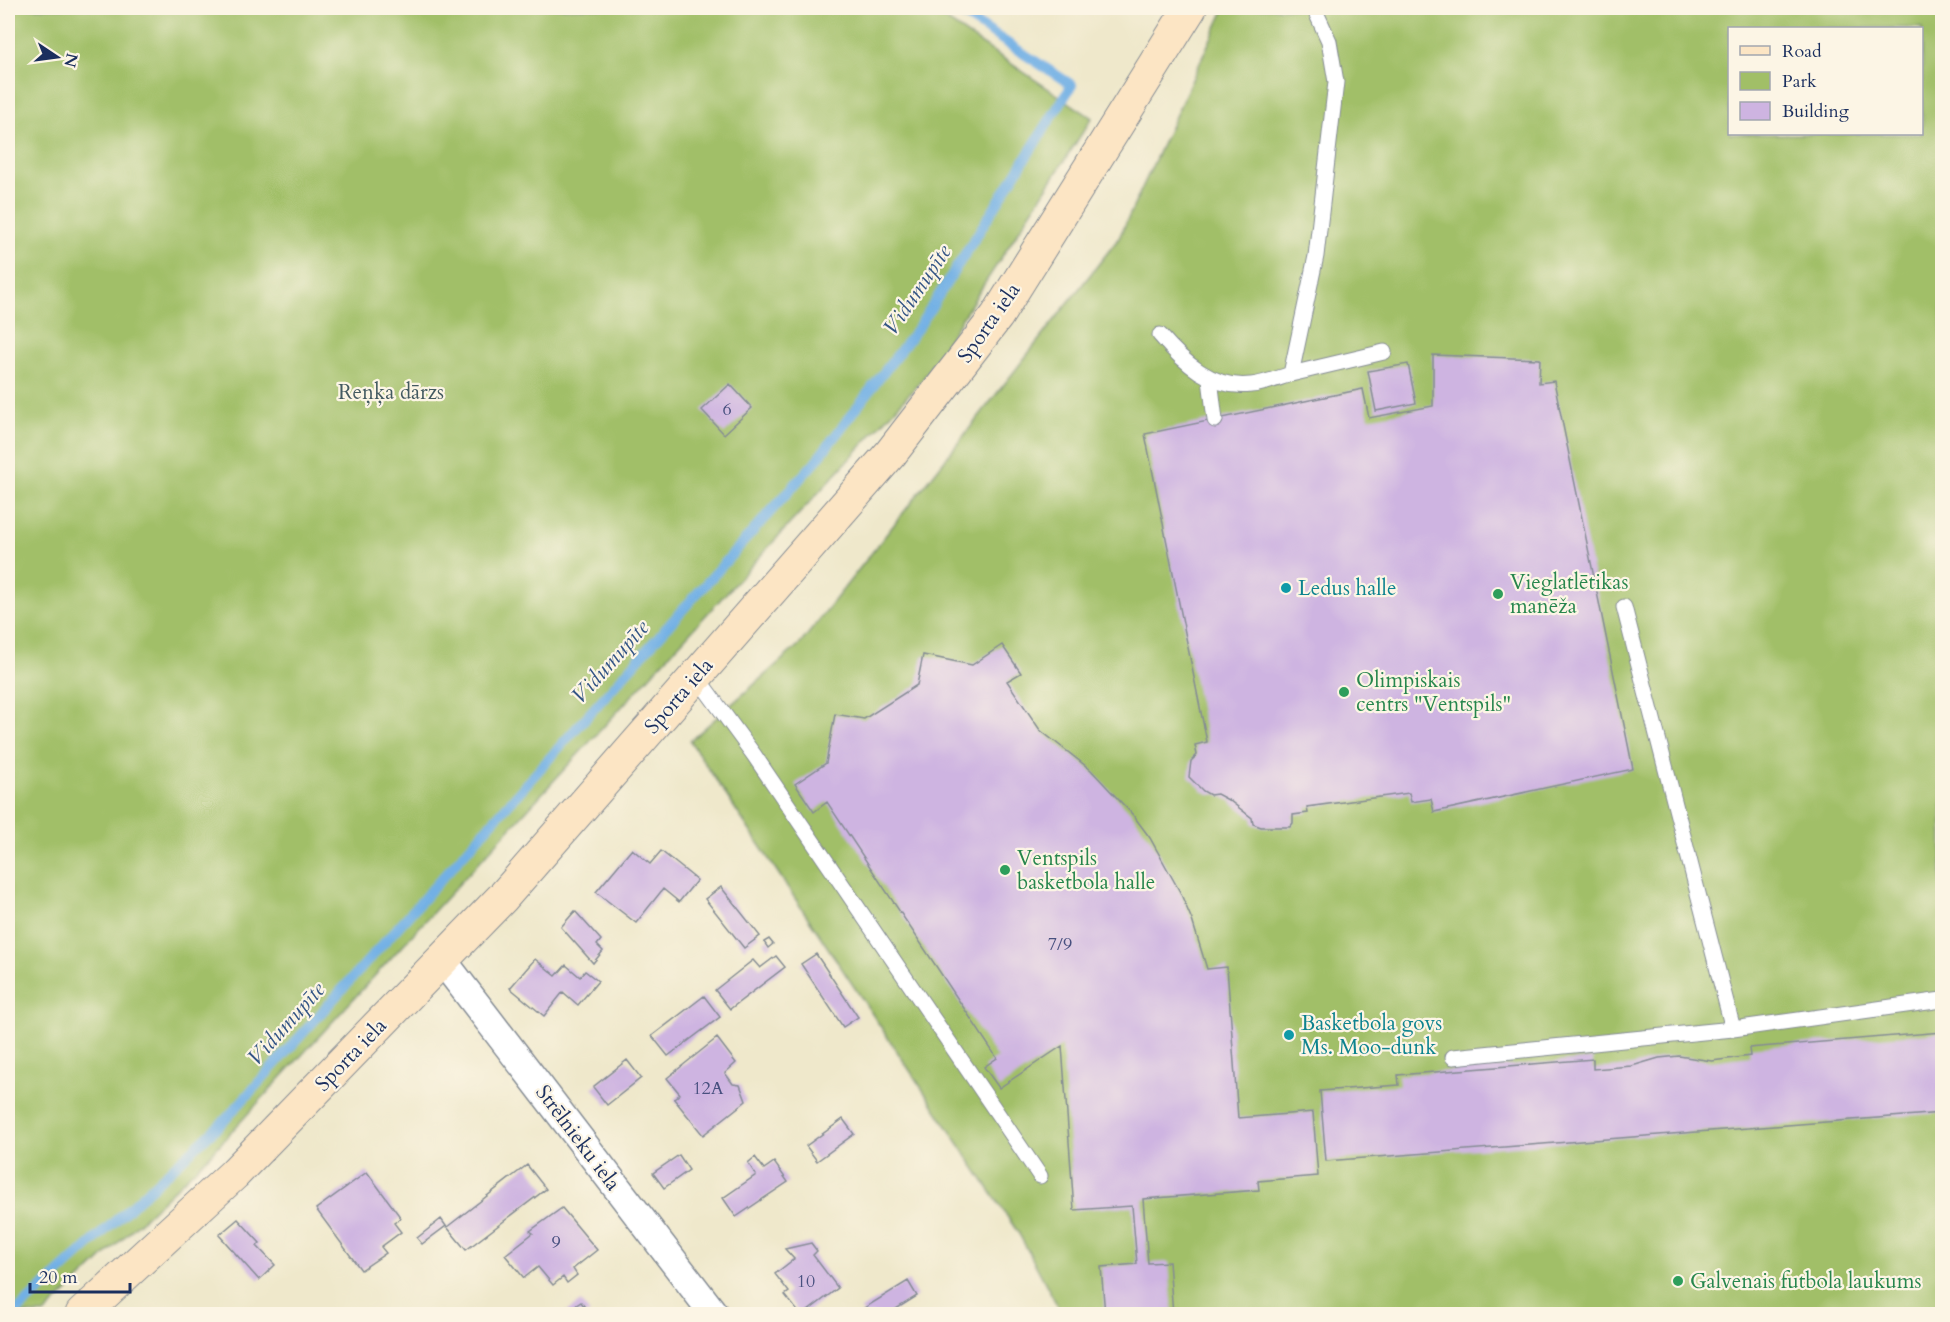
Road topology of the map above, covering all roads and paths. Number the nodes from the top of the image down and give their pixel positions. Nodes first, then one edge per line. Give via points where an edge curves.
1 (1190, 8) edge
2 (1314, 8) edge
3 (1160, 335) dead end
4 (1384, 352) dead end
5 (1291, 374) junction
6 (1210, 379) junction
7 (1215, 420) dead end
8 (1624, 607) dead end
9 (696, 676) junction
10 (443, 961) junction
11 (1942, 1000) edge
12 (1733, 1029) junction
13 (1453, 1057) dead end
14 (1040, 1176) dead end
15 (82, 1314) edge
16 (714, 1314) edge

1 - 9 street, Sporta iela via 997,316 891,453
2 - 5 lane via 1329,40 1336,82 1316,256
3 - 6 lane via 1177,355
4 - 5 lane
5 - 6 lane via 1249,386
6 - 7 lane
8 - 12 lane
9 - 10 street, Sporta iela
9 - 14 lane
10 - 15 street, Sporta iela via 234,1174
10 - 16 street, Strēlnieku iela
11 - 12 lane
12 - 13 lane

